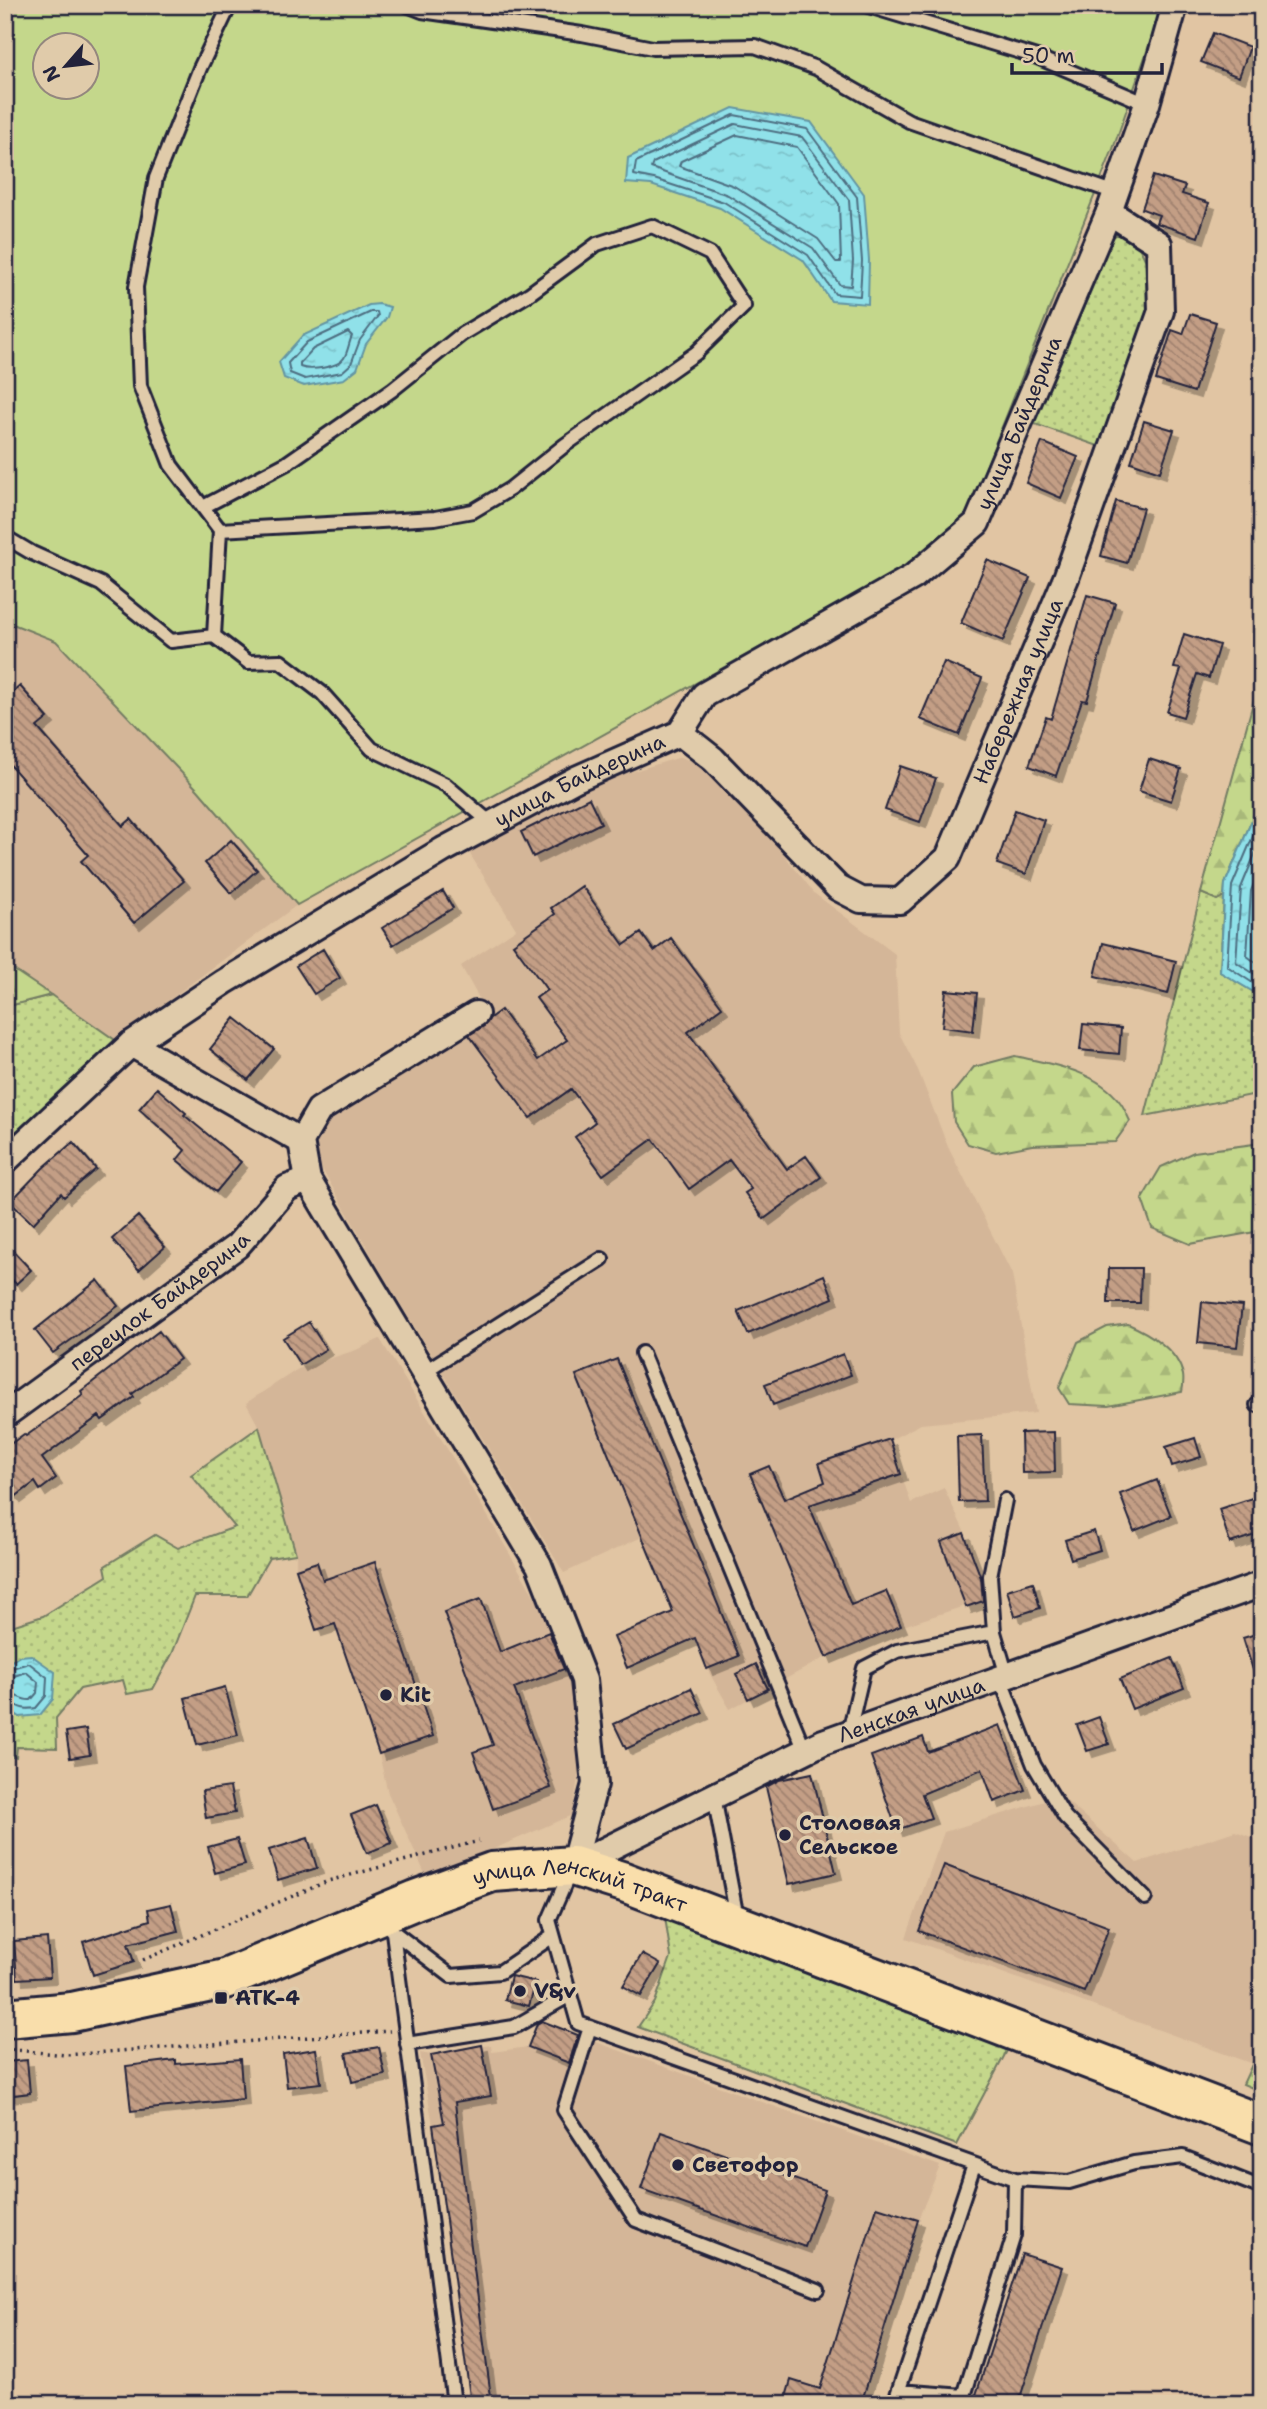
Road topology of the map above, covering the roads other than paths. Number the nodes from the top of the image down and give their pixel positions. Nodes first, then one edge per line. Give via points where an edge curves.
1 (230, 5) edge
2 (407, 5) edge
3 (865, 5) edge
4 (1175, 5) edge
5 (1147, 104) junction
6 (1112, 203) junction
7 (203, 507) junction
8 (220, 530) junction
9 (5, 537) edge
10 (214, 636) junction
11 (680, 733) junction
12 (492, 824) junction
13 (476, 1013) dead end
14 (131, 1044) junction
15 (301, 1141) junction
16 (5, 1161) edge
17 (308, 1180) junction
18 (603, 1259) dead end
19 (642, 1353) dead end
20 (422, 1373) junction
21 (5, 1415) edge
22 (1005, 1500) dead end
23 (1262, 1584) edge
24 (994, 1632) junction
25 (1003, 1677) junction
26 (849, 1732) junction
27 (805, 1751) junction
28 (714, 1796) junction
29 (573, 1866) junction
30 (1145, 1898) dead end
31 (384, 1924) junction
32 (738, 1926) junction
33 (553, 1936) junction
34 (570, 1995) junction
35 (5, 2018) edge
36 (590, 2027) junction
37 (407, 2043) junction
38 (1262, 2125) edge
39 (975, 2165) junction
40 (1015, 2179) junction
41 (1262, 2188) edge
42 (818, 2290) dead end
43 (899, 2391) junction
44 (454, 2404) edge
45 (894, 2404) edge

1 - 7 lane via 156,178 136,287 141,386 171,464
2 - 6 lane via 653,48 755,46 816,68 909,121
3 - 5 lane via 1037,57
4 - 5 street, улица Байдерина
5 - 6 street, улица Байдерина
6 - 11 street, улица Байдерина via 977,523 913,577 704,695
6 - 11 street, Набережная улица via 1159,244 1161,311 1066,578 948,858 900,901 861,900 838,888 713,759
7 - 8 lane
7 - 8 lane via 287,463 392,390 462,334 597,244 652,226 710,254 744,306 696,353 473,511 435,518
8 - 10 lane
9 - 10 lane via 101,584 171,641
10 - 12 lane via 248,662 280,661 322,693 372,749 446,785
11 - 12 street, улица Байдерина via 576,779
12 - 14 street, улица Байдерина via 224,982
13 - 15 street via 319,1110
14 - 15 street
14 - 16 street, улица Байдерина
15 - 17 street
17 - 20 street
17 - 21 street, переулок Байдерина via 287,1188 237,1246
18 - 20 lane
19 - 27 lane
20 - 29 street via 539,1565 584,1680 595,1784
22 - 24 lane via 990,1576
23 - 25 street, Ленская улица
24 - 25 lane
24 - 26 lane via 897,1651 864,1668
25 - 26 street, Ленская улица
25 - 30 lane via 1034,1765 1065,1817
26 - 27 street, Ленская улица
27 - 28 street, Ленская улица
28 - 29 street, Ленская улица
28 - 32 lane
29 - 31 main road, улица Ленский тракт via 492,1872
29 - 32 main road, улица Ленский тракт
29 - 33 lane via 548,1920
31 - 33 lane via 451,1976 500,1972
31 - 35 main road, улица Ленский тракт via 225,1979 72,2012
31 - 37 lane
32 - 38 main road, улица Ленский тракт
33 - 34 lane
34 - 36 lane via 578,2023
34 - 37 lane via 514,2027
36 - 39 lane
36 - 42 lane via 564,2110 636,2220
37 - 44 lane
39 - 40 lane
39 - 43 lane
40 - 41 lane via 1069,2182 1134,2163 1183,2157
40 - 43 lane via 1014,2235 964,2396
43 - 45 lane

